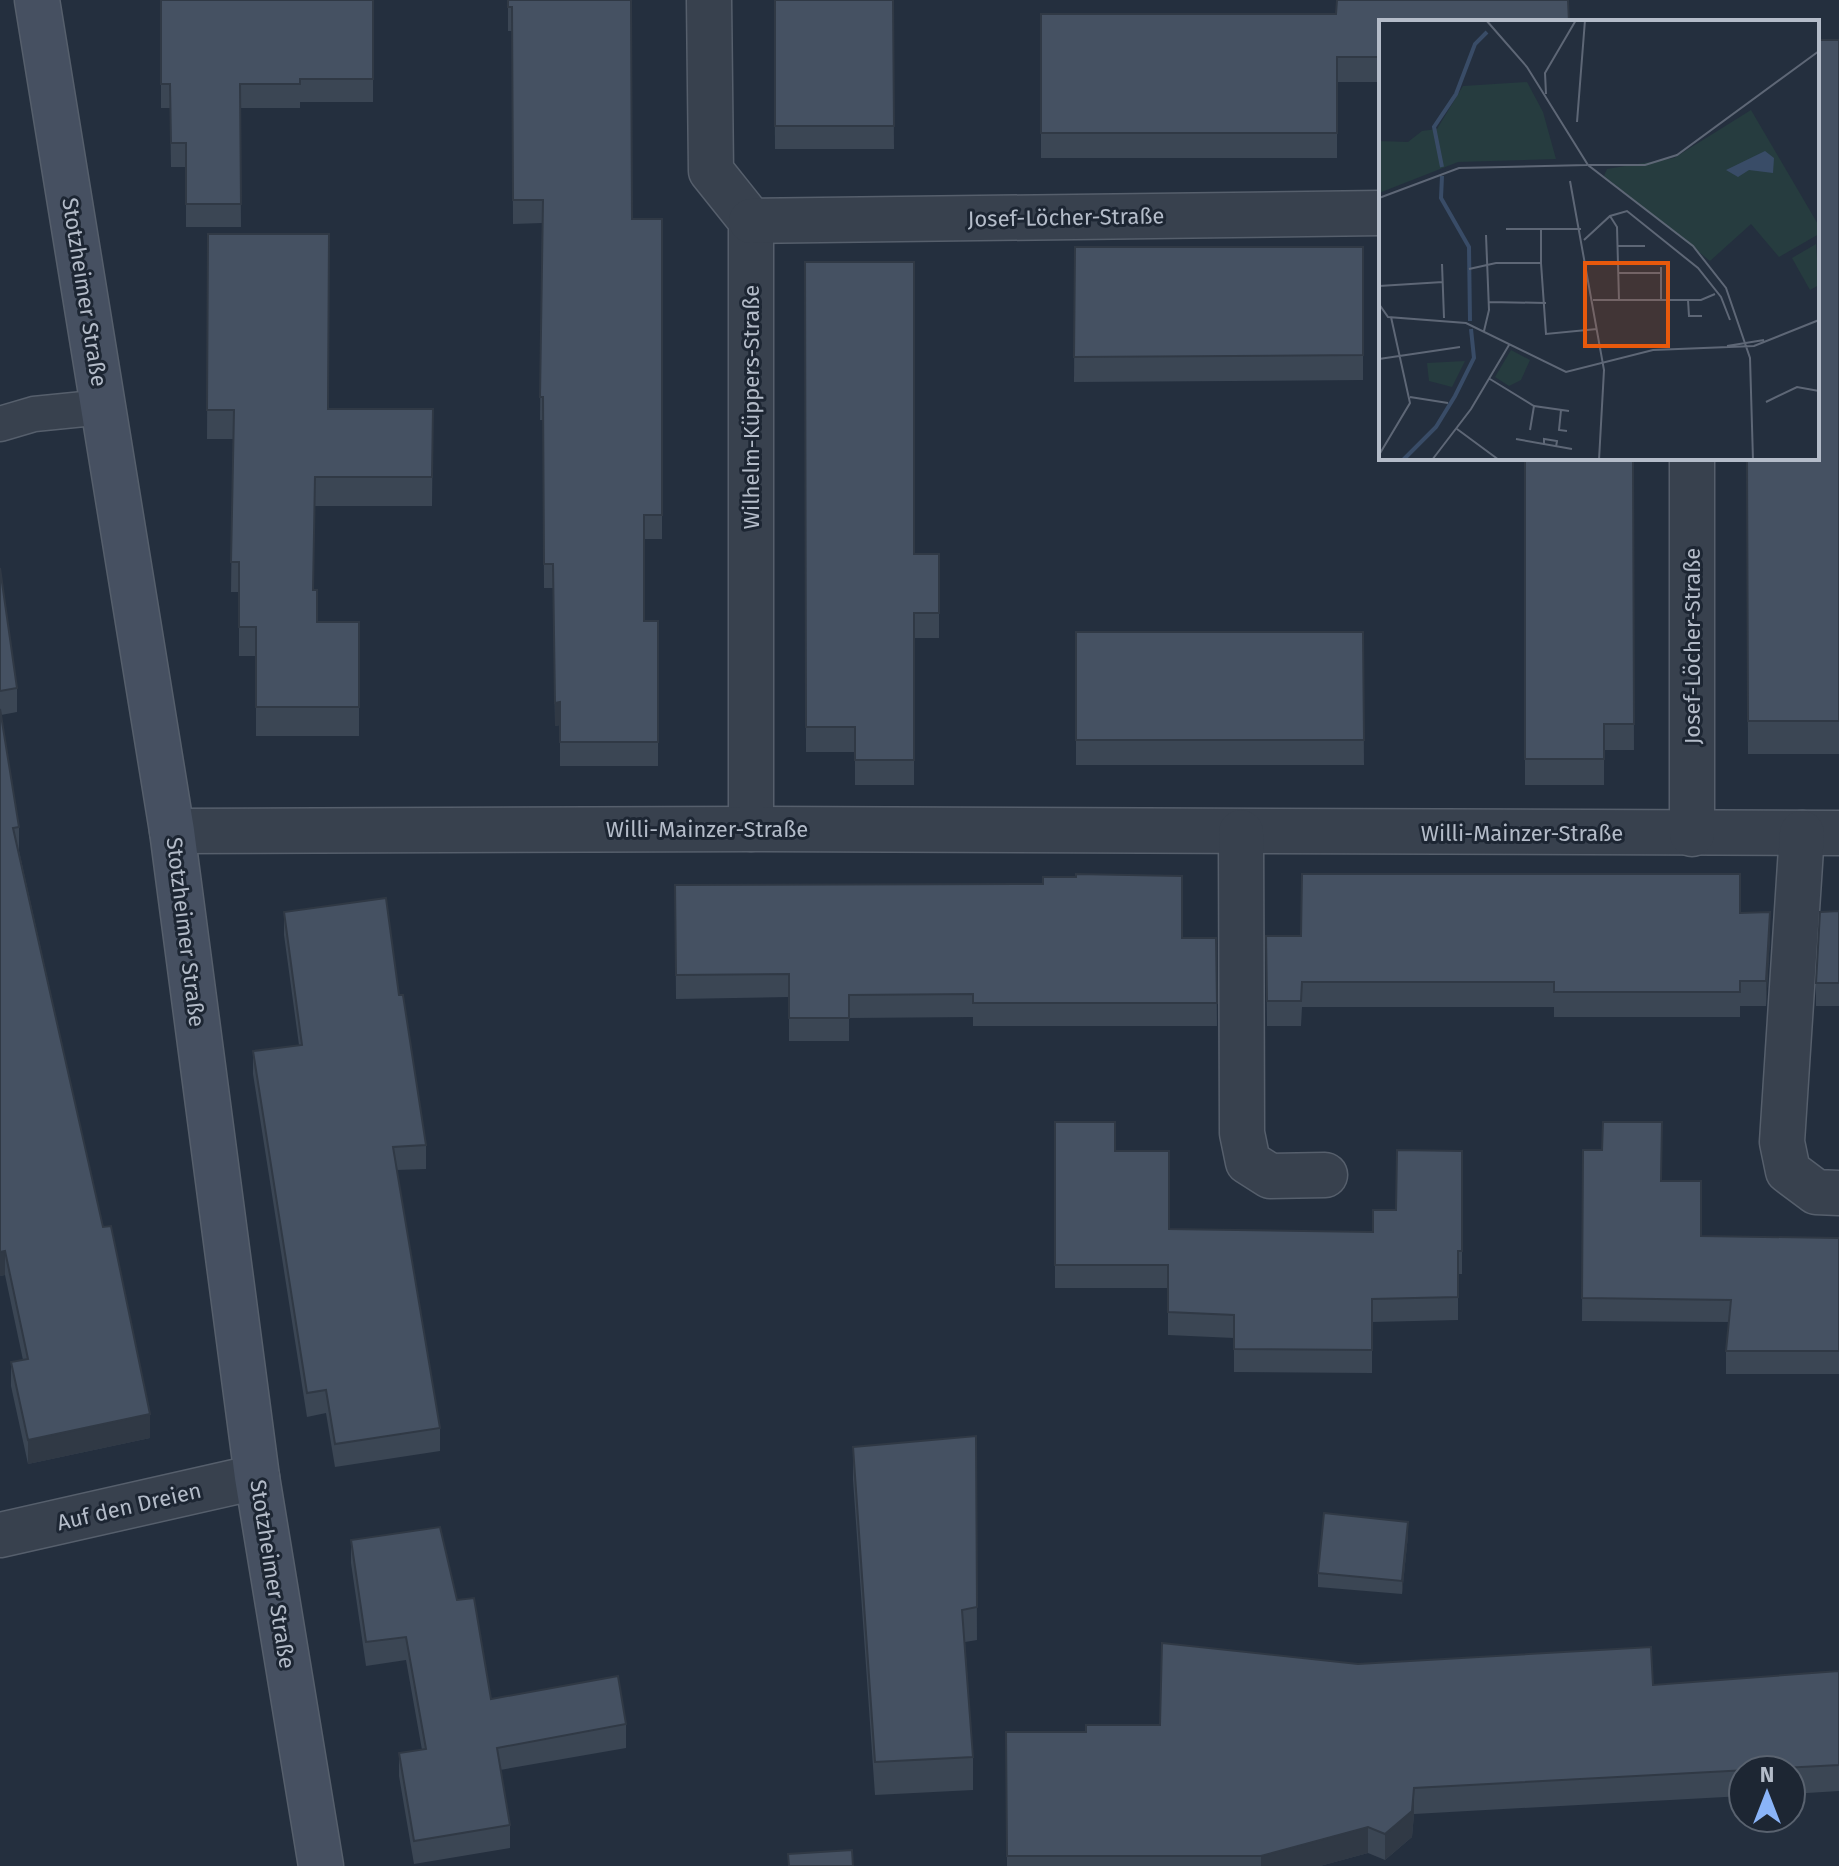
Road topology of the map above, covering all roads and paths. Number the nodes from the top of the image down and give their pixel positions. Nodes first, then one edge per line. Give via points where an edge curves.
1 (37, 0) edge
2 (709, 0) edge
3 (1379, 213) edge
4 (751, 221) junction
5 (104, 407) junction
6 (0, 424) edge
7 (1692, 460) edge
8 (751, 829) junction
9 (172, 831) junction
10 (1241, 832) junction
11 (1820, 833) edge
12 (1692, 834) junction
13 (1325, 1175) dead end
14 (1839, 1193) edge
15 (257, 1477) junction
16 (0, 1535) edge
17 (321, 1866) edge

1 - 5 street, Stotzheimer Straße
2 - 4 street via 711,171
3 - 4 street, Josef-Löcher-Straße
4 - 8 street, Wilhelm-Küppers-Straße
5 - 6 lane via 34,414
5 - 9 street, Stotzheimer Straße
7 - 12 street, Josef-Löcher-Straße
8 - 9 street, Willi-Mainzer-Straße
8 - 10 street, Willi-Mainzer-Straße
9 - 15 street, Stotzheimer Straße
10 - 12 street, Willi-Mainzer-Straße
10 - 13 street via 1242,1133 1248,1162 1270,1176
11 - 12 street, Willi-Mainzer-Straße
11 - 14 street, Willi-Mainzer-Straße via 1782,1142 1788,1171 1816,1192
15 - 16 street, Auf den Dreien
15 - 17 street, Stotzheimer Straße

